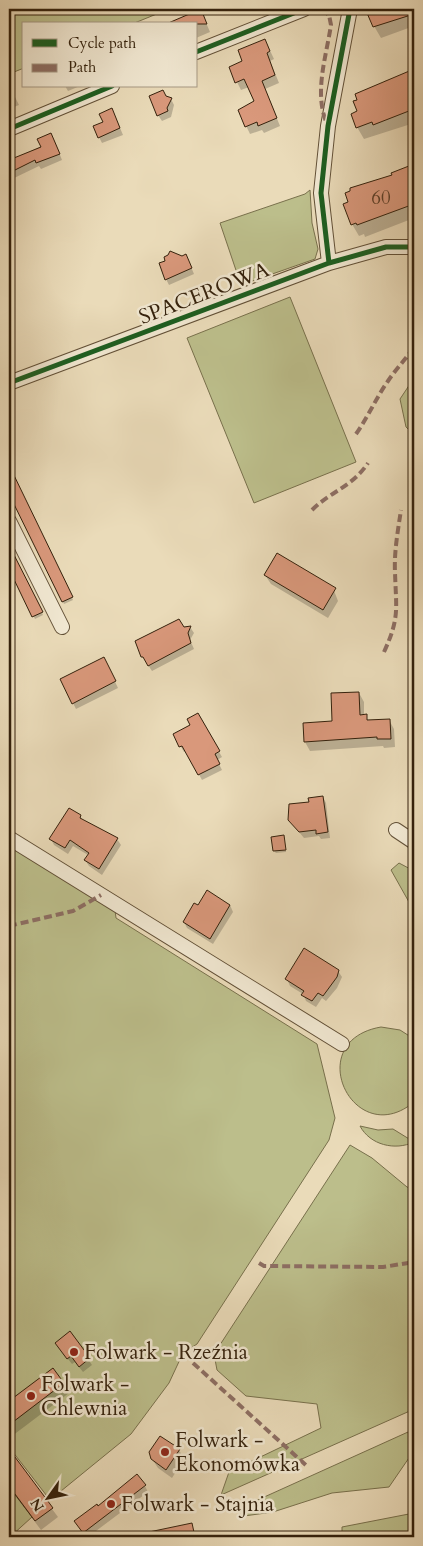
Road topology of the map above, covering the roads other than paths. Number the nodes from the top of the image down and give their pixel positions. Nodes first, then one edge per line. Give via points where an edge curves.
1 (304, 9) edge
2 (350, 9) edge
3 (198, 51) edge
4 (107, 88) edge
5 (9, 129) edge
6 (410, 245) edge
7 (329, 263) junction
8 (9, 384) edge
9 (9, 521) edge
10 (62, 627) dead end
11 (396, 830) dead end
12 (9, 838) edge
13 (414, 842) edge
14 (342, 1044) dead end

1 - 3 street
2 - 7 street via 328,126 321,193
4 - 5 street
6 - 7 street, SPACEROWA via 386,247
7 - 8 street, SPACEROWA
9 - 10 street
11 - 13 street
12 - 14 street

